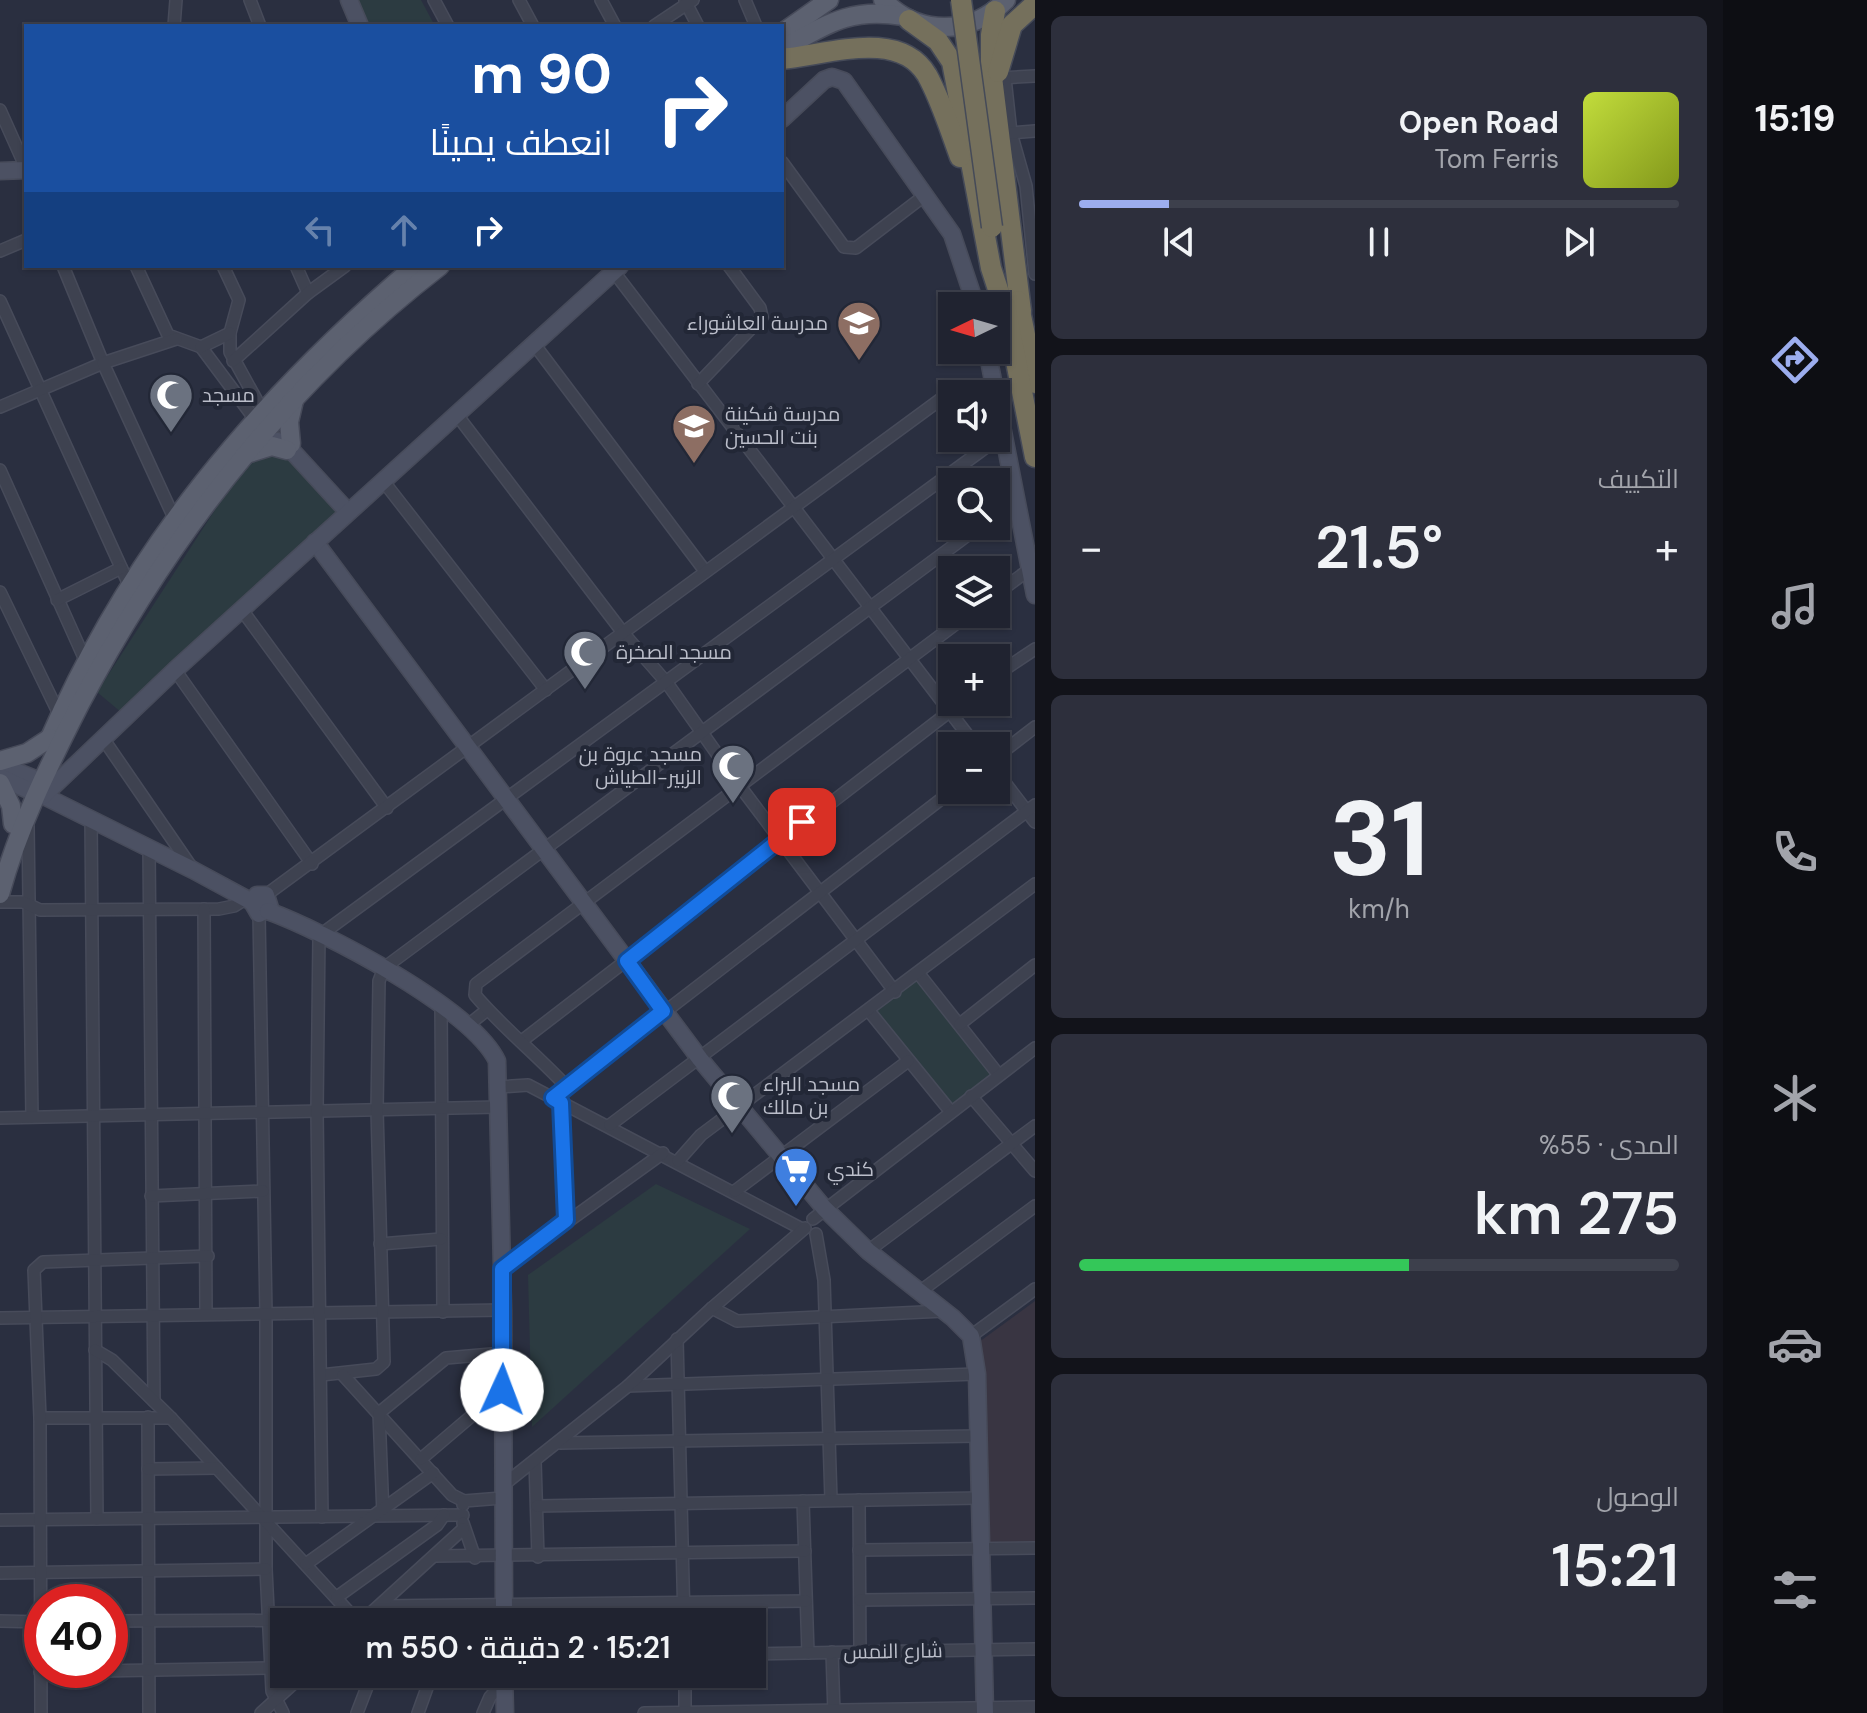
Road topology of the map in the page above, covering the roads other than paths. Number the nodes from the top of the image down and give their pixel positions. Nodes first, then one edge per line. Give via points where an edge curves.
1 (176, 0) edge
2 (250, 0) edge
3 (349, 0) edge
4 (434, 0) edge
5 (519, 0) edge
6 (601, 0) edge
7 (745, 0) edge
8 (829, 0) edge
9 (883, 0) edge
10 (961, 0) edge
11 (972, 0) edge
12 (688, 1) edge
13 (1035, 4) edge
14 (1001, 6) edge
15 (906, 18) junction
16 (174, 24) edge
17 (259, 24) edge
18 (359, 24) edge
19 (447, 24) edge
20 (532, 24) edge
21 (614, 24) edge
22 (657, 24) edge
23 (697, 24) edge
24 (755, 24) edge
25 (784, 32) edge
26 (784, 48) edge
27 (784, 59) edge
28 (1035, 76) edge
29 (999, 84) junction
30 (0, 110) edge
31 (784, 117) edge
32 (1035, 131) edge
33 (1011, 133) junction
34 (24, 164) edge
35 (784, 165) edge
36 (24, 169) edge
37 (0, 171) edge
38 (1031, 186) edge
39 (924, 196) junction
40 (976, 197) junction
41 (997, 226) junction
42 (24, 241) edge
43 (1033, 245) edge
44 (0, 251) edge
45 (64, 268) edge
46 (137, 268) edge
47 (224, 268) edge
48 (297, 268) edge
49 (342, 268) edge
50 (413, 268) edge
51 (438, 268) edge
52 (730, 268) edge
53 (617, 269) edge
54 (1035, 274) edge
55 (972, 292) edge
56 (308, 293) junction
57 (0, 301) edge
58 (1014, 314) junction
59 (230, 333) junction
60 (176, 339) junction
61 (534, 344) junction
62 (201, 347) junction
63 (233, 361) junction
64 (103, 363) junction
65 (244, 379) junction
66 (1035, 383) edge
67 (698, 384) junction
68 (40, 388) junction
69 (231, 388) junction
70 (296, 393) junction
71 (938, 401) edge
72 (0, 407) edge
73 (457, 415) junction
74 (263, 419) junction
75 (290, 449) junction
76 (979, 452) edge
77 (1007, 452) edge
78 (241, 456) junction
79 (1035, 457) edge
80 (0, 470) edge
81 (384, 482) junction
82 (5, 498) edge
83 (1016, 498) junction
84 (1010, 503) edge
85 (794, 509) junction
86 (348, 512) junction
87 (175, 520) junction
88 (962, 540) edge
89 (315, 542) junction
90 (834, 558) junction
91 (121, 568) junction
92 (1030, 569) junction
93 (705, 571) junction
94 (1010, 584) edge
95 (130, 587) junction
96 (0, 592) edge
97 (1035, 595) edge
98 (57, 600) junction
99 (872, 608) junction
100 (242, 610) junction
101 (950, 628) edge
102 (624, 634) junction
103 (1035, 649) edge
104 (909, 659) junction
105 (86, 662) junction
106 (1010, 666) edge
107 (175, 670) junction
108 (667, 683) junction
109 (546, 690) junction
110 (938, 697) edge
111 (60, 716) junction
112 (944, 716) edge
113 (952, 716) edge
114 (1035, 727) edge
115 (965, 732) edge
116 (702, 734) junction
117 (102, 737) junction
118 (50, 738) junction
119 (1010, 746) edge
120 (467, 748) junction
121 (0, 763) edge
122 (0, 780) edge
123 (739, 785) junction
124 (1010, 786) edge
125 (35, 789) junction
126 (508, 801) junction
127 (938, 801) edge
128 (387, 808) junction
129 (1031, 808) edge
130 (91, 819) junction
131 (20, 821) junction
132 (1035, 822) edge
133 (781, 838) junction
134 (149, 848) junction
135 (546, 850) junction
136 (0, 856) edge
137 (312, 864) junction
138 (193, 870) junction
139 (1035, 884) edge
140 (820, 891) junction
141 (0, 894) edge
142 (0, 902) edge
143 (585, 902) junction
144 (258, 904) junction
145 (31, 906) junction
146 (149, 909) junction
147 (204, 909) junction
148 (90, 910) junction
149 (319, 936) junction
150 (857, 941) junction
151 (627, 961) junction
152 (1035, 965) edge
153 (384, 968) junction
154 (919, 974) junction
155 (895, 992) junction
156 (441, 1006) junction
157 (487, 1010) junction
158 (663, 1011) junction
159 (869, 1011) junction
160 (960, 1024) junction
161 (467, 1026) junction
162 (523, 1040) junction
163 (1035, 1048) edge
164 (700, 1059) junction
165 (908, 1061) junction
166 (998, 1074) junction
167 (565, 1085) junction
168 (499, 1087) junction
169 (971, 1096) junction
170 (557, 1101) junction
171 (742, 1106) junction
172 (498, 1107) junction
173 (440, 1109) junction
174 (377, 1110) junction
175 (317, 1111) junction
176 (262, 1112) junction
177 (951, 1112) junction
178 (207, 1114) junction
179 (151, 1115) junction
180 (93, 1116) junction
181 (32, 1117) junction
182 (0, 1118) edge
183 (610, 1125) junction
184 (1035, 1126) edge
185 (1014, 1144) junction
186 (663, 1153) junction
187 (782, 1157) junction
188 (678, 1161) junction
189 (1035, 1171) edge
190 (263, 1191) junction
191 (735, 1191) junction
192 (207, 1195) junction
193 (151, 1196) junction
194 (1035, 1206) edge
195 (566, 1220) junction
196 (812, 1224) junction
197 (441, 1239) junction
198 (380, 1244) junction
199 (868, 1251) junction
200 (208, 1256) junction
201 (151, 1259) junction
202 (92, 1260) junction
203 (502, 1269) junction
204 (1035, 1289) edge
205 (918, 1293) junction
206 (712, 1308) junction
207 (503, 1310) junction
208 (944, 1311) junction
209 (319, 1312) junction
210 (382, 1312) junction
211 (443, 1312) junction
212 (206, 1314) junction
213 (266, 1314) junction
214 (152, 1315) junction
215 (93, 1317) junction
216 (0, 1318) edge
217 (37, 1318) junction
218 (824, 1318) junction
219 (971, 1336) junction
220 (677, 1339) junction
221 (95, 1350) junction
222 (503, 1353) junction
223 (977, 1374) junction
224 (321, 1375) junction
225 (343, 1375) junction
226 (826, 1379) junction
227 (678, 1385) junction
228 (628, 1386) junction
229 (502, 1390) junction
230 (154, 1401) junction
231 (379, 1413) junction
232 (148, 1417) junction
233 (40, 1418) junction
234 (96, 1418) junction
235 (171, 1418) junction
236 (977, 1436) junction
237 (830, 1438) junction
238 (680, 1442) junction
239 (560, 1443) junction
240 (421, 1459) junction
241 (535, 1461) junction
242 (217, 1468) junction
243 (148, 1469) junction
244 (433, 1473) junction
245 (502, 1492) junction
246 (979, 1498) junction
247 (831, 1500) junction
248 (859, 1500) junction
249 (464, 1501) junction
250 (803, 1501) junction
251 (681, 1503) junction
252 (537, 1506) junction
253 (380, 1513) junction
254 (444, 1515) junction
255 (463, 1515) junction
256 (322, 1517) junction
257 (148, 1518) junction
258 (265, 1518) junction
259 (40, 1519) junction
260 (97, 1519) junction
261 (0, 1520) edge
262 (463, 1529) junction
263 (1035, 1548) edge
264 (981, 1549) junction
265 (859, 1550) junction
266 (805, 1551) junction
267 (682, 1554) junction
268 (435, 1556) junction
269 (504, 1557) junction
270 (538, 1557) junction
271 (475, 1558) junction
272 (306, 1564) junction
273 (266, 1569) junction
274 (149, 1571) junction
275 (39, 1572) junction
276 (0, 1573) edge
277 (39, 1584) edge
278 (337, 1597) junction
279 (982, 1598) junction
280 (1035, 1598) edge
281 (860, 1600) junction
282 (806, 1601) junction
283 (683, 1603) junction
284 (504, 1604) junction
285 (380, 1606) junction
286 (347, 1608) edge
287 (377, 1608) edge
288 (504, 1608) edge
289 (683, 1608) edge
290 (149, 1620) junction
291 (268, 1620) junction
292 (0, 1621) edge
293 (128, 1621) edge
294 (24, 1622) edge
295 (983, 1649) junction
296 (1035, 1649) edge
297 (860, 1651) junction
298 (832, 1652) junction
299 (808, 1653) junction
300 (766, 1654) edge
301 (270, 1668) joint
302 (128, 1671) edge
303 (149, 1671) junction
304 (40, 1688) edge
305 (273, 1688) edge
306 (289, 1688) edge
307 (367, 1688) edge
308 (427, 1688) edge
309 (497, 1688) edge
310 (504, 1688) edge
311 (685, 1688) edge
312 (275, 1701) junction
313 (1035, 1707) edge
314 (985, 1710) edge
315 (834, 1712) edge
316 (41, 1713) edge
317 (149, 1713) edge
318 (261, 1713) edge
319 (283, 1713) edge
320 (357, 1713) edge
321 (418, 1713) edge
322 (483, 1713) edge
323 (505, 1713) edge
324 (644, 1713) edge
325 (685, 1713) edge

1 - 16 street
2 - 17 street
3 - 18 street
4 - 19 street
5 - 20 street
6 - 21 street
7 - 24 street
8 - 25 main road
9 - 15 main road
10 - 41 highway, bridge
11 - 41 highway
12 - 22 street
12 - 23 street
13 - 29 highway via 1017,17 1007,34
14 - 15 main road via 980,20 953,27 926,26
14 - 29 highway via 990,51
15 - 26 main road via 869,12 840,18
15 - 40 highway via 938,41 952,62
27 - 40 highway via 888,48 911,57 929,78
28 - 29 street
29 - 33 street
29 - 58 highway
30 - 34 street
31 - 39 street via 824,80 844,81
32 - 33 street
33 - 38 street
35 - 39 street via 844,247 856,248
36 - 37 street
38 - 43 street
39 - 55 street via 958,248
40 - 58 highway via 991,268
41 - 58 highway
42 - 44 street
43 - 54 street
45 - 64 street
46 - 60 street via 163,328
47 - 59 street via 239,300
48 - 56 street
49 - 56 street
50 - 74 main road via 335,336
51 - 70 main road
52 - 67 street via 762,317
53 - 61 street
53 - 67 street
56 - 63 street
57 - 68 street
58 - 66 highway
58 - 79 highway
59 - 62 street
59 - 63 street
60 - 62 street
60 - 64 street
61 - 73 street
61 - 93 street
62 - 69 street
63 - 65 street
64 - 68 street
64 - 87 street
65 - 69 street
65 - 74 street
67 - 85 street
68 - 72 street
68 - 91 street
69 - 74 street
70 - 74 main road
70 - 75 main road
71 - 85 street
73 - 81 street
73 - 102 street
74 - 75 street
74 - 78 main road
74 - 87 main road
75 - 78 main road via 272,446
75 - 86 street
76 - 90 street
77 - 83 street
78 - 125 main road via 176,544 117,638
80 - 82 street
81 - 86 street
81 - 109 street
82 - 98 street
83 - 84 street
83 - 92 street
85 - 90 street
85 - 93 street
86 - 89 street
87 - 95 main road
88 - 99 street
89 - 100 street
89 - 120 street
90 - 99 street
90 - 108 street
91 - 95 street
91 - 98 street
92 - 94 street
92 - 97 street
93 - 102 street
95 - 105 main road
96 - 111 street
98 - 105 street
99 - 104 street
99 - 116 street
100 - 107 street
100 - 128 street
101 - 104 street
102 - 108 street
102 - 109 street
103 - 106 street
104 - 110 street
104 - 123 street
105 - 111 main road
107 - 117 street
107 - 137 street
108 - 116 street
108 - 126 street
109 - 120 street
111 - 118 main road
112 - 133 street
113 - 115 street
114 - 119 street
116 - 123 street
116 - 135 street
117 - 125 street
117 - 138 street
118 - 121 main road
118 - 125 main road
120 - 126 street
120 - 128 street
121 - 125 street
122 - 125 street
122 - 131 main road
123 - 133 street
123 - 143 street
124 - 129 street
125 - 130 street
125 - 131 main road
126 - 135 street
126 - 149 street
127 - 140 street
128 - 137 street
129 - 132 street
129 - 150 street
130 - 134 street
130 - 148 street
131 - 136 main road
131 - 141 main road
131 - 145 street
133 - 140 street
133 - 151 street
134 - 138 street
134 - 146 street
135 - 143 street
135 - 153 street
137 - 144 street
138 - 144 street
139 - 154 street
140 - 150 street
140 - 158 street
142 - 145 street
143 - 151 street
143 - 157 street via 476,984 475,995
144 - 147 street
144 - 149 street
144 - 176 street
145 - 148 street
145 - 181 street
146 - 147 street
146 - 148 street
146 - 179 street
147 - 178 street
148 - 180 street
149 - 153 street
149 - 175 street
150 - 155 street
150 - 164 street
151 - 158 street
151 - 162 street
152 - 160 street
153 - 156 street
153 - 174 street via 379,981
154 - 155 street
154 - 160 street
155 - 159 street
156 - 161 street
156 - 173 street
157 - 161 street
157 - 162 street
158 - 164 street
158 - 167 street
159 - 165 street
159 - 171 street
160 - 166 street
161 - 168 street via 493,1053
162 - 167 street
163 - 166 street
164 - 171 street
164 - 183 street
165 - 177 street
165 - 187 street
166 - 169 street
167 - 170 street
168 - 170 street via 528,1085
168 - 172 street
169 - 177 street
169 - 185 street
170 - 183 street
170 - 195 street
171 - 187 street
171 - 188 street via 701,1135
172 - 173 street
172 - 203 street
173 - 174 street
173 - 197 street
174 - 175 street
174 - 198 street
175 - 176 street
175 - 209 street
176 - 178 street
176 - 190 street
177 - 196 street
178 - 179 street
178 - 192 street
179 - 180 street
179 - 193 street
180 - 181 street
180 - 202 street
181 - 182 street
183 - 186 street
184 - 185 street
185 - 189 street
185 - 199 street
186 - 188 street
186 - 195 street
187 - 191 street
187 - 196 street
188 - 191 street
190 - 192 street
190 - 213 street
191 - 196 street
192 - 193 street
192 - 200 street
193 - 201 street
194 - 205 street
195 - 203 street
196 - 199 street
196 - 206 street
196 - 218 street via 822,1259
197 - 198 street
197 - 211 street
198 - 210 street
199 - 205 street
200 - 201 street
200 - 212 street
201 - 202 street
201 - 214 street
202 - 215 street
202 - 217 street via 36,1266
203 - 207 street
204 - 219 street
205 - 208 street
206 - 218 street via 737,1321
206 - 220 street
207 - 211 street
207 - 222 street
208 - 218 street
208 - 219 street
209 - 210 street
209 - 213 street
209 - 224 street
210 - 211 street
210 - 225 street via 383,1366
212 - 213 street
212 - 214 street
213 - 258 street
214 - 215 street
214 - 230 street
215 - 217 street
215 - 221 street
216 - 217 street
217 - 233 street
218 - 226 street
219 - 223 street
220 - 227 street
220 - 228 street
221 - 230 street
221 - 234 street
222 - 229 street
222 - 231 street via 446,1358
223 - 226 street
223 - 236 street
224 - 225 street
224 - 256 street
225 - 231 street
226 - 227 street
226 - 237 street
227 - 228 street
227 - 238 street
228 - 239 street
229 - 240 street
229 - 245 street
230 - 235 street
231 - 240 street
231 - 253 street
232 - 234 street
232 - 235 street
232 - 243 street
233 - 234 street
233 - 259 street
234 - 260 street
235 - 242 street
236 - 237 street
236 - 246 street
237 - 238 street
237 - 247 street
238 - 239 street
238 - 251 street
239 - 241 street
240 - 244 street
241 - 245 street
241 - 252 street
242 - 243 street
242 - 258 street
243 - 257 street
244 - 249 street
244 - 253 street
245 - 249 street
245 - 269 street
246 - 248 street
246 - 264 street
247 - 248 street
247 - 250 street
248 - 265 street
249 - 255 street
250 - 251 street
250 - 266 street
251 - 252 street
251 - 267 street
252 - 270 street
253 - 254 street
253 - 256 street
253 - 272 street
254 - 255 street
254 - 278 street
255 - 262 street
256 - 258 street
257 - 258 street
257 - 260 street
257 - 274 street
258 - 272 street
258 - 273 street
259 - 260 street
259 - 261 street
259 - 275 street
262 - 268 street
262 - 271 street
263 - 264 street
264 - 265 street
264 - 279 street
265 - 281 street
266 - 267 street
266 - 282 street
267 - 270 street
267 - 283 street
268 - 271 street
268 - 285 street
269 - 270 street
269 - 271 street
269 - 284 street
272 - 278 street
273 - 274 street
273 - 291 street
274 - 275 street
274 - 290 street
275 - 276 street
275 - 277 street
278 - 286 street
279 - 280 street
279 - 281 street
279 - 295 street
281 - 297 street
282 - 283 street
282 - 299 street
283 - 284 street
283 - 289 street
284 - 285 street
284 - 288 street
285 - 287 street
290 - 291 street
290 - 293 street
290 - 303 street
291 - 301 street
292 - 294 street
295 - 296 street, شارع النمس
295 - 297 street, شارع النمس
295 - 314 street
297 - 298 street, شارع النمس
298 - 299 street, شارع النمس
298 - 315 street
299 - 300 street, شارع النمس
301 - 303 street
302 - 303 street
303 - 317 street
304 - 316 street
305 - 312 street
306 - 312 street
307 - 320 street
308 - 321 street
309 - 322 street
310 - 323 street
311 - 325 street
312 - 318 street
312 - 319 street
313 - 314 street
314 - 315 street
315 - 325 street
324 - 325 street

